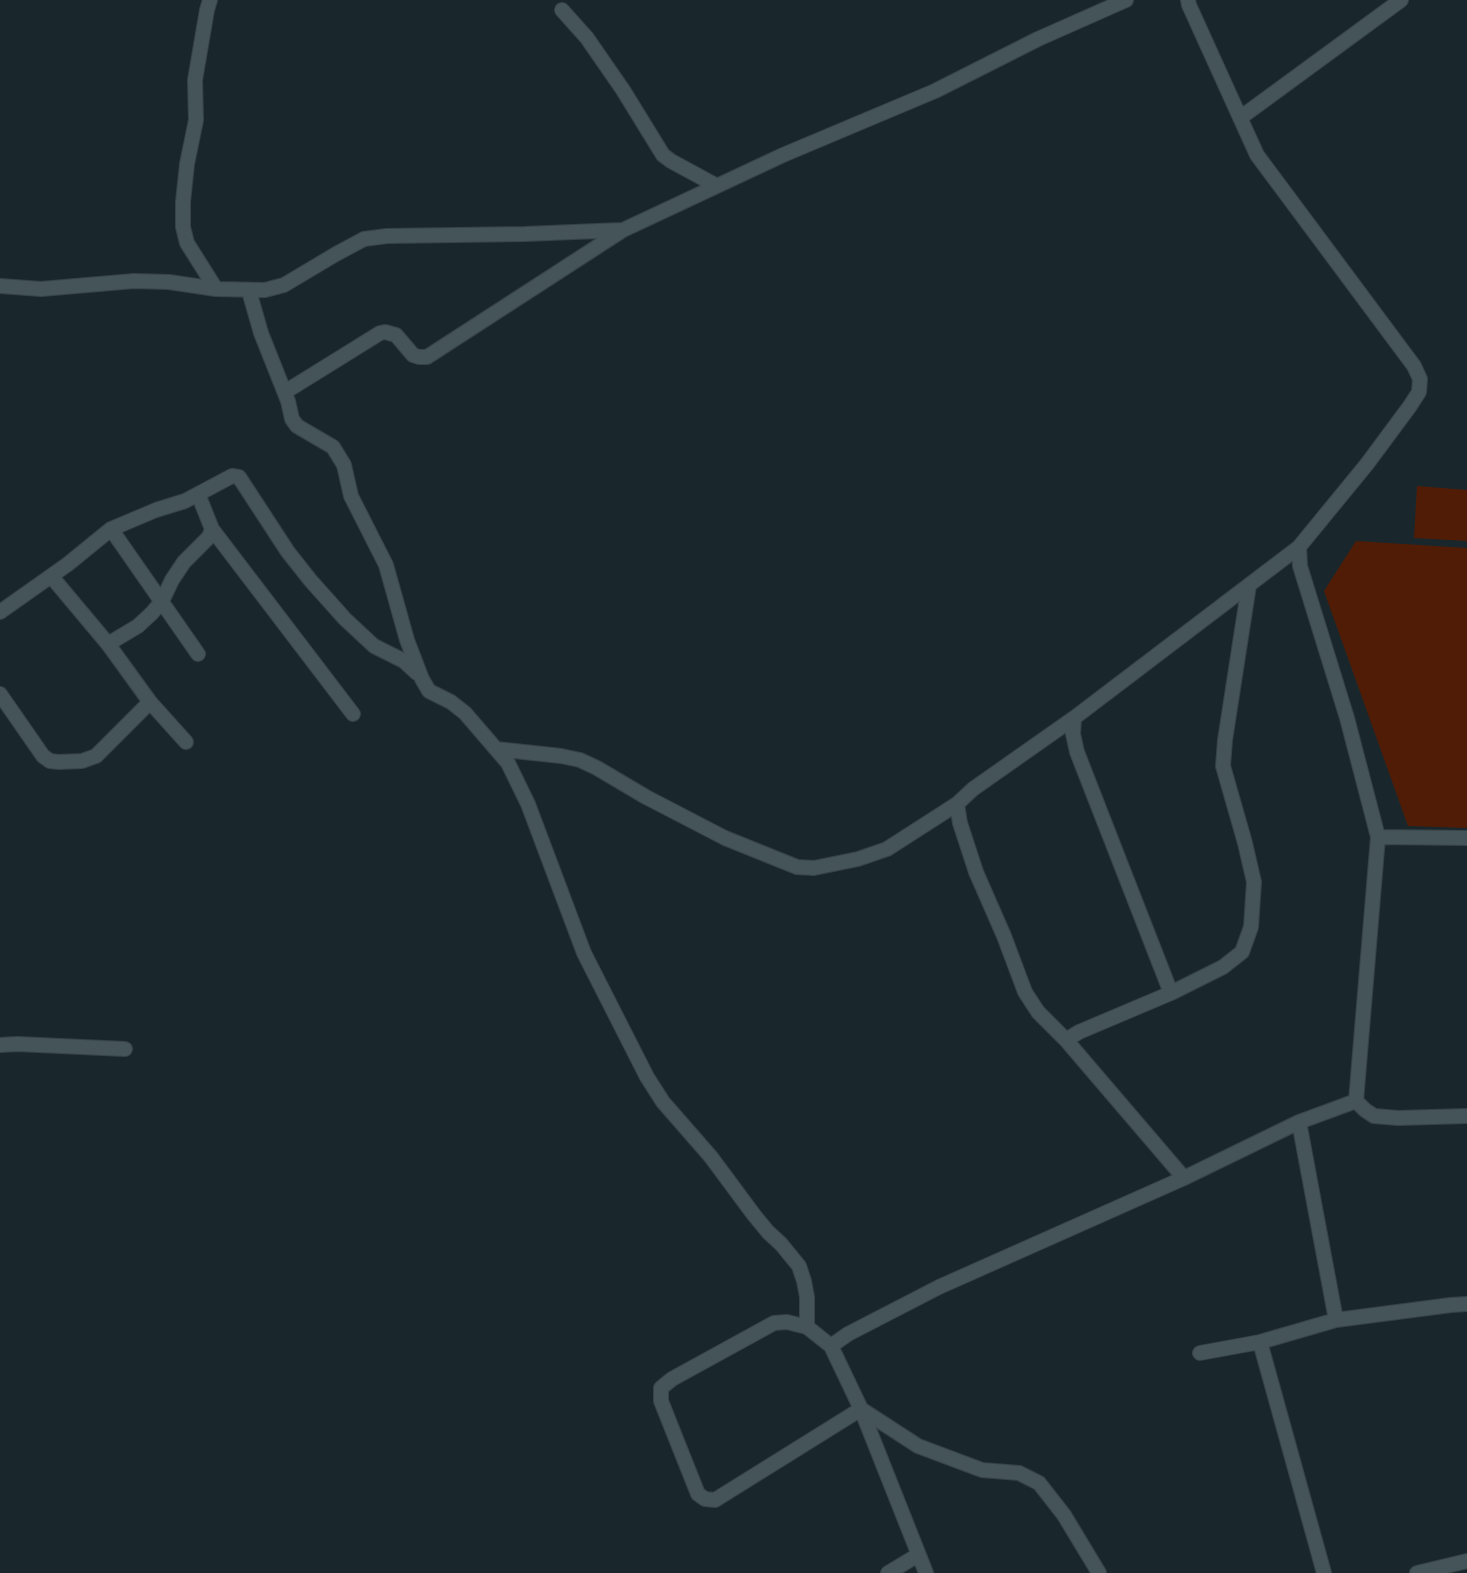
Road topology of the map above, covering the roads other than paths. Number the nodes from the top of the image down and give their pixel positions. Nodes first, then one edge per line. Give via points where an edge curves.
1 (210, 0) edge
2 (1126, 0) edge
3 (1188, 0) edge
4 (1401, 0) edge
5 (1106, 3) edge
6 (562, 10) dead end
7 (1240, 118) junction
8 (717, 186) junction
9 (623, 230) junction
10 (0, 286) edge
11 (216, 289) junction
12 (249, 291) junction
13 (285, 392) junction
14 (198, 494) junction
15 (111, 529) junction
16 (212, 529) junction
17 (1299, 547) junction
18 (51, 576) junction
19 (1249, 585) junction
20 (162, 601) junction
21 (0, 612) edge
22 (108, 644) junction
23 (198, 654) dead end
24 (422, 679) junction
25 (0, 694) edge
26 (150, 702) junction
27 (353, 714) dead end
28 (1074, 718) junction
29 (186, 742) dead end
30 (496, 750) junction
31 (957, 804) junction
32 (1378, 837) junction
33 (1467, 838) edge
34 (1171, 993) junction
35 (1066, 1040) junction
36 (0, 1045) edge
37 (125, 1049) dead end
38 (1356, 1101) junction
39 (1467, 1116) edge
40 (1299, 1122) junction
41 (1184, 1178) junction
42 (1467, 1304) edge
43 (1336, 1320) junction
44 (807, 1327) junction
45 (1260, 1342) junction
46 (831, 1346) junction
47 (1200, 1353) dead end
48 (862, 1409) junction
49 (918, 1555) junction
50 (1467, 1561) edge
51 (888, 1573) edge
52 (926, 1573) edge
53 (1098, 1573) edge
54 (1324, 1573) edge
55 (1417, 1573) edge

1 - 11 street via 195,80 196,120 187,164 183,227 186,243
2 - 5 street
3 - 7 street
4 - 7 street
5 - 8 street via 935,91
6 - 8 street via 613,75 663,154
7 - 17 street via 1257,154 1414,366 1420,379 1419,392 1410,406
8 - 9 street
9 - 12 street via 364,239 284,286
9 - 13 street via 427,357 413,355 396,335 380,333
10 - 11 street via 41,289 134,281
11 - 12 street
12 - 13 street via 260,334
13 - 24 street via 297,426 332,447 344,465 351,496 386,565
14 - 15 street
14 - 16 street
14 - 24 street via 232,476 240,477 288,552 340,613 374,646 404,661
15 - 18 street
15 - 20 street
16 - 20 street via 209,537 184,562
16 - 27 street
17 - 19 street
17 - 32 street via 1300,566 1347,718
18 - 21 street
18 - 22 street
19 - 28 street
19 - 34 street via 1223,766 1254,882 1251,927 1242,952 1223,967
20 - 22 street via 138,626
20 - 23 street
22 - 26 street
24 - 30 street via 429,691 465,712
25 - 26 street via 43,756 59,762 82,761 96,756
26 - 29 street
28 - 31 street via 973,789
28 - 34 street via 1073,734 1078,752
30 - 31 street via 580,760 725,838 797,867 814,868 887,849
30 - 44 street via 508,763 520,786 584,953 647,1076 663,1102 712,1156 754,1215 799,1266 807,1297
31 - 35 street via 976,872 1026,992 1038,1012
32 - 33 street
32 - 38 street
34 - 35 street
35 - 41 street
36 - 37 street
38 - 39 street via 1374,1116
38 - 40 street
40 - 41 street
40 - 43 street
41 - 46 street via 939,1288 848,1334
42 - 43 street
43 - 45 street
44 - 46 street
44 - 48 street via 774,1322 661,1388 660,1401 698,1494 715,1500
45 - 47 street
45 - 54 street
46 - 48 street
48 - 49 street
48 - 53 street via 918,1446 982,1470 1019,1473 1039,1483 1064,1515
49 - 51 street
49 - 52 street
50 - 55 street

